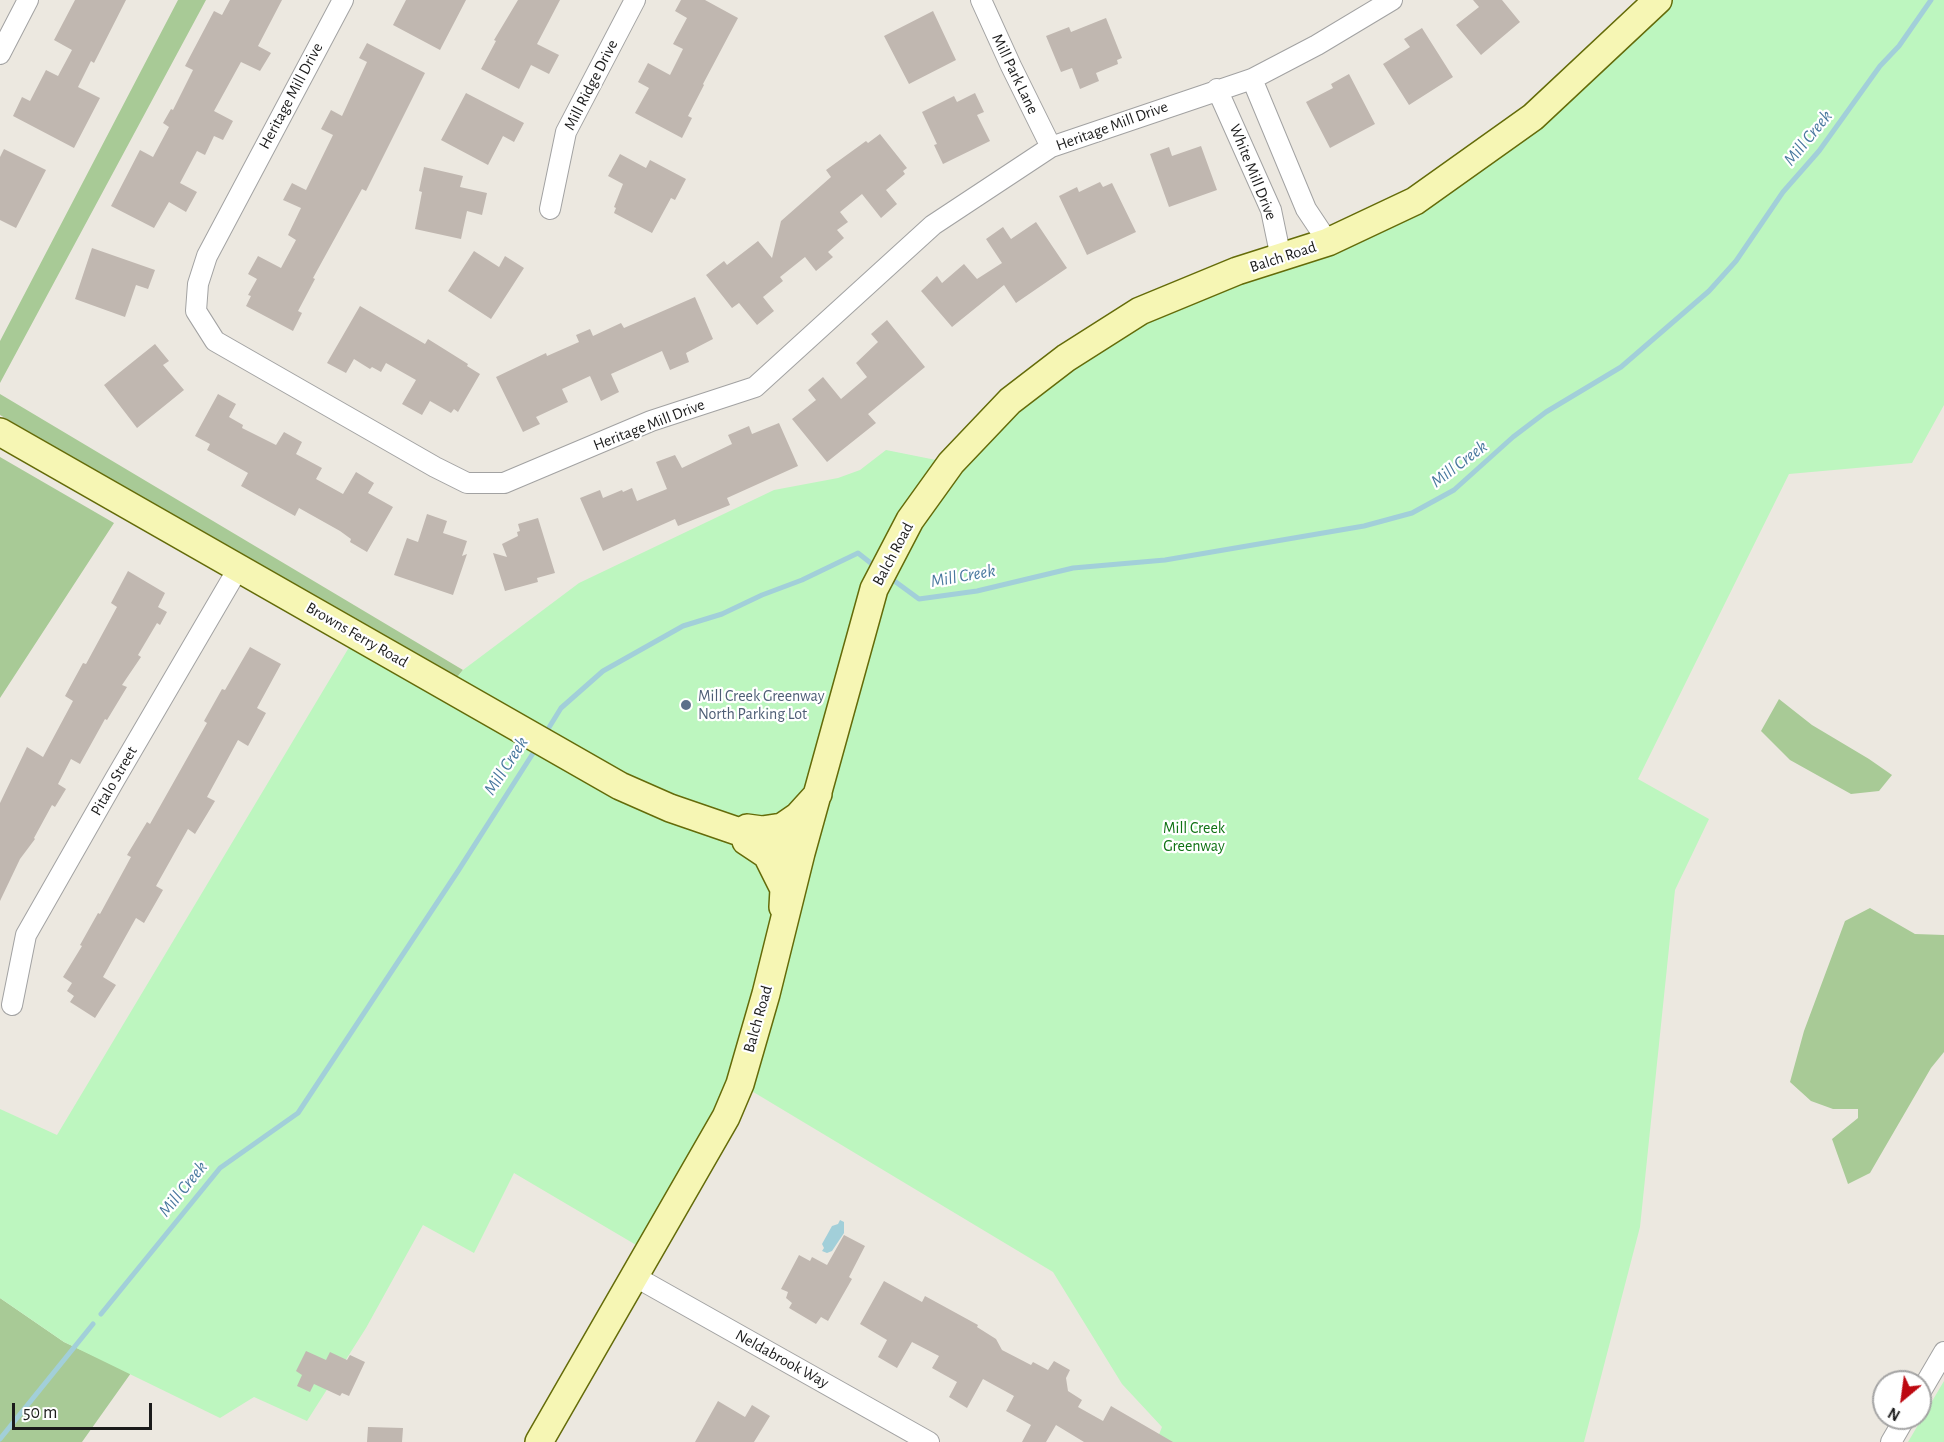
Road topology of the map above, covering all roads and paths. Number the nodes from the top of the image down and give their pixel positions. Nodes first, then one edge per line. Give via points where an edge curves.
1 (28, 0) edge
2 (342, 0) edge
3 (635, 0) edge
4 (981, 0) edge
5 (1658, 0) edge
6 (1391, 1) edge
7 (0, 54) edge
8 (1252, 79) junction
9 (1217, 90) junction
10 (1051, 147) junction
11 (550, 209) dead end
12 (1328, 242) junction
13 (1281, 258) junction
14 (0, 432) edge
15 (239, 567) junction
16 (819, 793) junction
17 (719, 824) junction
18 (801, 853) junction
19 (782, 927) junction
20 (12, 1005) dead end
21 (634, 1276) junction
22 (1944, 1352) edge
23 (1932, 1372) edge
24 (539, 1442) edge
25 (929, 1442) edge

1 - 7 street
2 - 10 street, Heritage Mill Drive via 207,256 198,284 196,311 215,341 467,483 504,483 651,421 755,387 933,225
3 - 11 street, Mill Ridge Drive via 566,132
4 - 10 street, Mill Park Lane
5 - 12 street, Balch Road via 1533,117 1415,201
6 - 8 street, Heritage Mill Drive
8 - 9 street, Heritage Mill Drive
8 - 12 street via 1306,209
9 - 10 street, Heritage Mill Drive
9 - 13 street, White Mill Drive via 1271,210
12 - 13 street, Balch Road
13 - 16 street, Balch Road via 1237,271 1140,311 1066,358 1002,409 951,463 910,520 874,589
14 - 15 street, Browns Ferry Road
15 - 17 street, Browns Ferry Road via 620,786
15 - 20 street, Pitalo Street via 26,935
16 - 17 street, Browns Ferry Road via 782,827 762,830
16 - 18 street, Balch Road
17 - 18 street, Browns Ferry Road
17 - 19 street, Browns Ferry Road via 767,855 784,889
18 - 19 street, Balch Road
19 - 21 street, Balch Road via 740,1084 726,1117
21 - 24 street, Balch Road
21 - 25 street, Neldabrook Way
22 - 23 street

